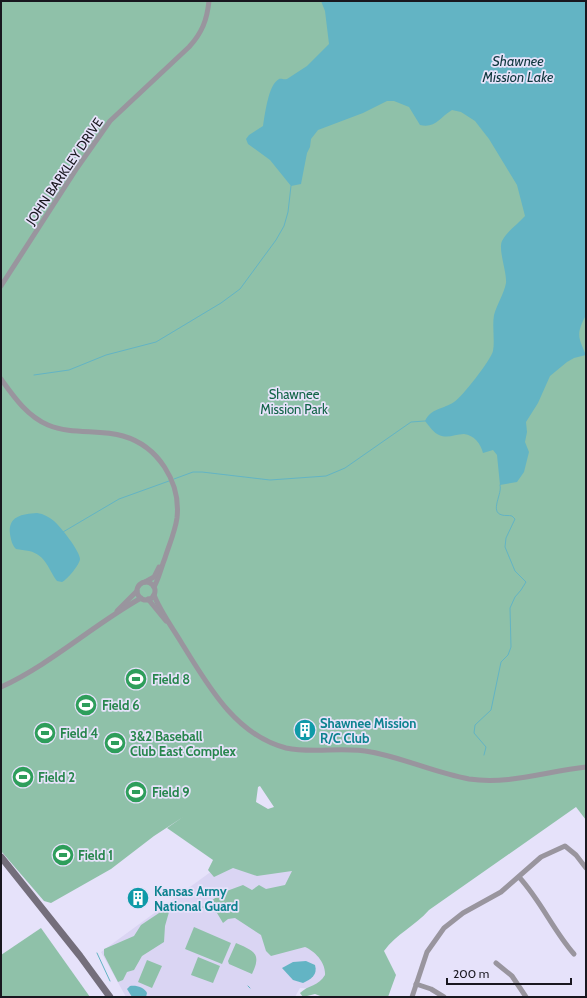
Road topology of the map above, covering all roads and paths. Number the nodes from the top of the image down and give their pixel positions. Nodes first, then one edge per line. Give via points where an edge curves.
1 (209, 1) edge
2 (1, 286) edge
3 (1, 379) edge
4 (164, 560) junction
5 (145, 582) junction
6 (154, 586) junction
7 (137, 591) junction
8 (154, 595) junction
9 (141, 598) junction
10 (148, 600) junction
11 (117, 611) junction
12 (170, 624) junction
13 (1, 687) edge
14 (586, 767) edge
15 (1, 858) edge
16 (586, 868) edge
17 (519, 877) junction
18 (574, 954) dead end
19 (496, 963) dead end
20 (416, 984) junction
21 (412, 996) edge
22 (110, 997) edge
23 (444, 997) edge
24 (526, 997) edge

1 - 2 street, JOHN BARKLEY DRIVE via 206,18 199,34 189,47 106,126
3 - 4 street via 23,407 49,425 124,436 143,445 160,460 171,478 178,509 175,529
4 - 5 street via 154,577
4 - 6 street
5 - 6 street
5 - 7 street via 138,586
6 - 8 street
7 - 9 street
7 - 11 street
8 - 10 street
8 - 12 street
9 - 10 street
9 - 11 street
10 - 12 street
11 - 13 street via 41,665
12 - 14 street via 211,689 235,718 274,744 296,749 368,751 470,779 506,779
15 - 22 main road
16 - 17 street via 565,846 541,857
17 - 18 street via 538,899
17 - 20 street via 501,892 463,913 444,928 427,952
19 - 24 street via 512,976
20 - 21 street
20 - 23 street

